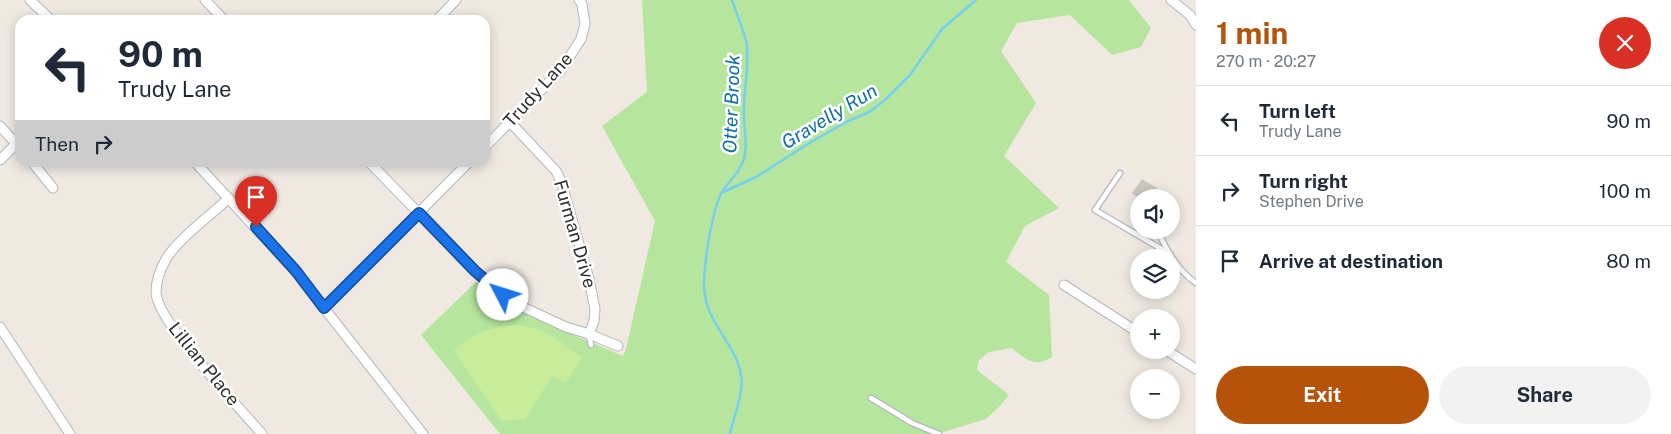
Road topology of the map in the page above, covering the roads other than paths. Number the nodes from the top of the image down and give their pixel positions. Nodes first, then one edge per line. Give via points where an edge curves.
1 (30, 0) edge
2 (205, 0) edge
3 (456, 0) edge
4 (579, 0) edge
5 (1171, 0) edge
6 (46, 15) edge
7 (219, 15) edge
8 (442, 15) edge
9 (1196, 26) edge
10 (510, 122) junction
11 (0, 126) edge
12 (15, 140) edge
13 (490, 142) edge
14 (15, 147) edge
15 (0, 160) edge
16 (36, 167) edge
17 (200, 167) edge
18 (374, 167) edge
19 (464, 167) edge
20 (1120, 173) dead end
21 (53, 188) dead end
22 (229, 198) junction
23 (419, 213) junction
24 (1161, 249) edge
25 (1180, 269) edge
26 (1196, 283) edge
27 (1064, 285) dead end
28 (324, 308) junction
29 (0, 327) edge
30 (1130, 327) edge
31 (589, 334) junction
32 (591, 345) dead end
33 (618, 346) dead end
34 (1180, 359) edge
35 (1196, 369) edge
36 (871, 398) dead end
37 (70, 434) edge
38 (262, 434) edge
39 (423, 434) edge
40 (939, 434) edge

1 - 6 street
2 - 7 street
3 - 8 street
4 - 10 street, Trudy Lane via 585,24 581,39 561,70
5 - 9 street via 1190,16
10 - 13 street, Trudy Lane
10 - 31 street, Furman Drive via 556,171 561,181 595,309
11 - 12 street
14 - 15 street
16 - 21 street
17 - 22 street
18 - 23 street
19 - 23 street
20 - 24 lane via 1095,210
22 - 28 street via 296,271
22 - 38 street, Lillian Place via 166,258 156,293 160,308 178,336
23 - 28 street
23 - 31 street via 475,271 512,302 566,328
25 - 26 lane
27 - 30 street
28 - 39 street
29 - 37 street
31 - 32 lane
31 - 33 street
34 - 35 street
36 - 40 lane via 912,423

